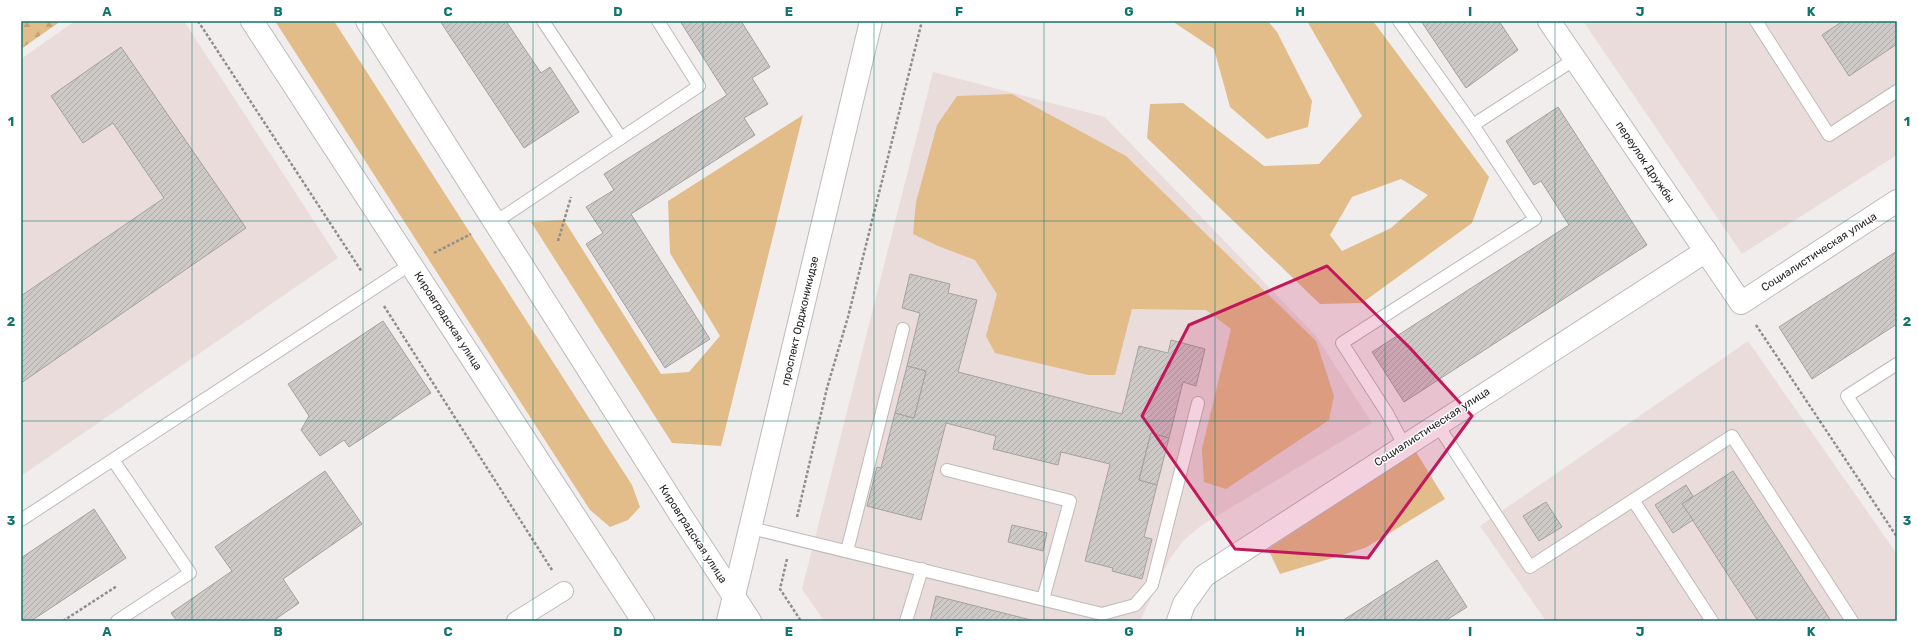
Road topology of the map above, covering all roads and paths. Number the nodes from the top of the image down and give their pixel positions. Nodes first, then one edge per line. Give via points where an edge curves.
1 (252, 21) edge
2 (367, 21) edge
3 (544, 21) edge
4 (658, 21) edge
5 (871, 21) edge
6 (922, 21) edge
7 (1399, 21) edge
8 (1549, 21) edge
9 (1756, 21) edge
10 (1575, 59) junction
11 (1897, 91) edge
12 (1473, 125) junction
13 (621, 138) junction
14 (580, 166) junction
15 (1897, 201) edge
16 (494, 223) junction
17 (558, 241) dead end
18 (1706, 251) junction
19 (411, 264) junction
20 (1741, 303) junction
21 (903, 329) dead end
22 (1897, 364) edge
23 (1198, 403) dead end
24 (1437, 424) junction
25 (1404, 445) junction
26 (113, 460) junction
27 (947, 470) dead end
28 (1897, 473) edge
29 (1633, 500) junction
30 (21, 520) edge
31 (751, 528) junction
32 (792, 537) junction
33 (1897, 537) edge
34 (847, 551) junction
35 (922, 569) junction
36 (116, 586) dead end
37 (564, 590) dead end
38 (734, 596) junction
39 (1043, 599) junction
40 (63, 621) edge
41 (117, 621) edge
42 (516, 621) edge
43 (643, 621) edge
44 (728, 621) edge
45 (750, 621) edge
46 (801, 621) edge
47 (906, 621) edge
48 (1178, 621) edge
49 (1712, 621) edge
50 (1852, 621) edge

1 - 19 street, Кировградская улица
2 - 16 street, Кировградская улица
3 - 13 lane
4 - 13 lane via 699,86
5 - 31 street, проспект Орджоникидзе
6 - 32 path via 848,317 827,388
7 - 12 lane
8 - 10 street, переулок Дружбы
9 - 11 lane via 1829,134
10 - 12 lane
10 - 18 street, переулок Дружбы
12 - 25 lane via 1535,219 1342,343 1387,413
13 - 14 lane
14 - 16 lane
14 - 17 path
15 - 20 street, Социалистическая улица
16 - 19 path
16 - 38 street, Кировградская улица
18 - 20 street, переулок Дружбы
18 - 24 street, Социалистическая улица
19 - 26 lane
19 - 43 street, Кировградская улица
20 - 33 path
21 - 34 lane
22 - 28 lane via 1847,396
23 - 39 lane via 1152,585 1136,605 1102,614
24 - 25 street, Социалистическая улица
24 - 29 lane via 1530,567
25 - 48 street, Социалистическая улица via 1204,576 1184,604
26 - 30 lane
26 - 41 lane via 190,573
27 - 39 lane via 1070,501
29 - 49 lane
29 - 50 lane via 1732,436
31 - 32 lane
31 - 38 street, проспект Орджоникидзе
32 - 34 lane
32 - 46 path via 780,589
34 - 35 lane
35 - 39 lane
35 - 47 lane
36 - 40 path
37 - 42 street
38 - 44 street, проспект Орджоникидзе
38 - 45 street, Кировградская улица

